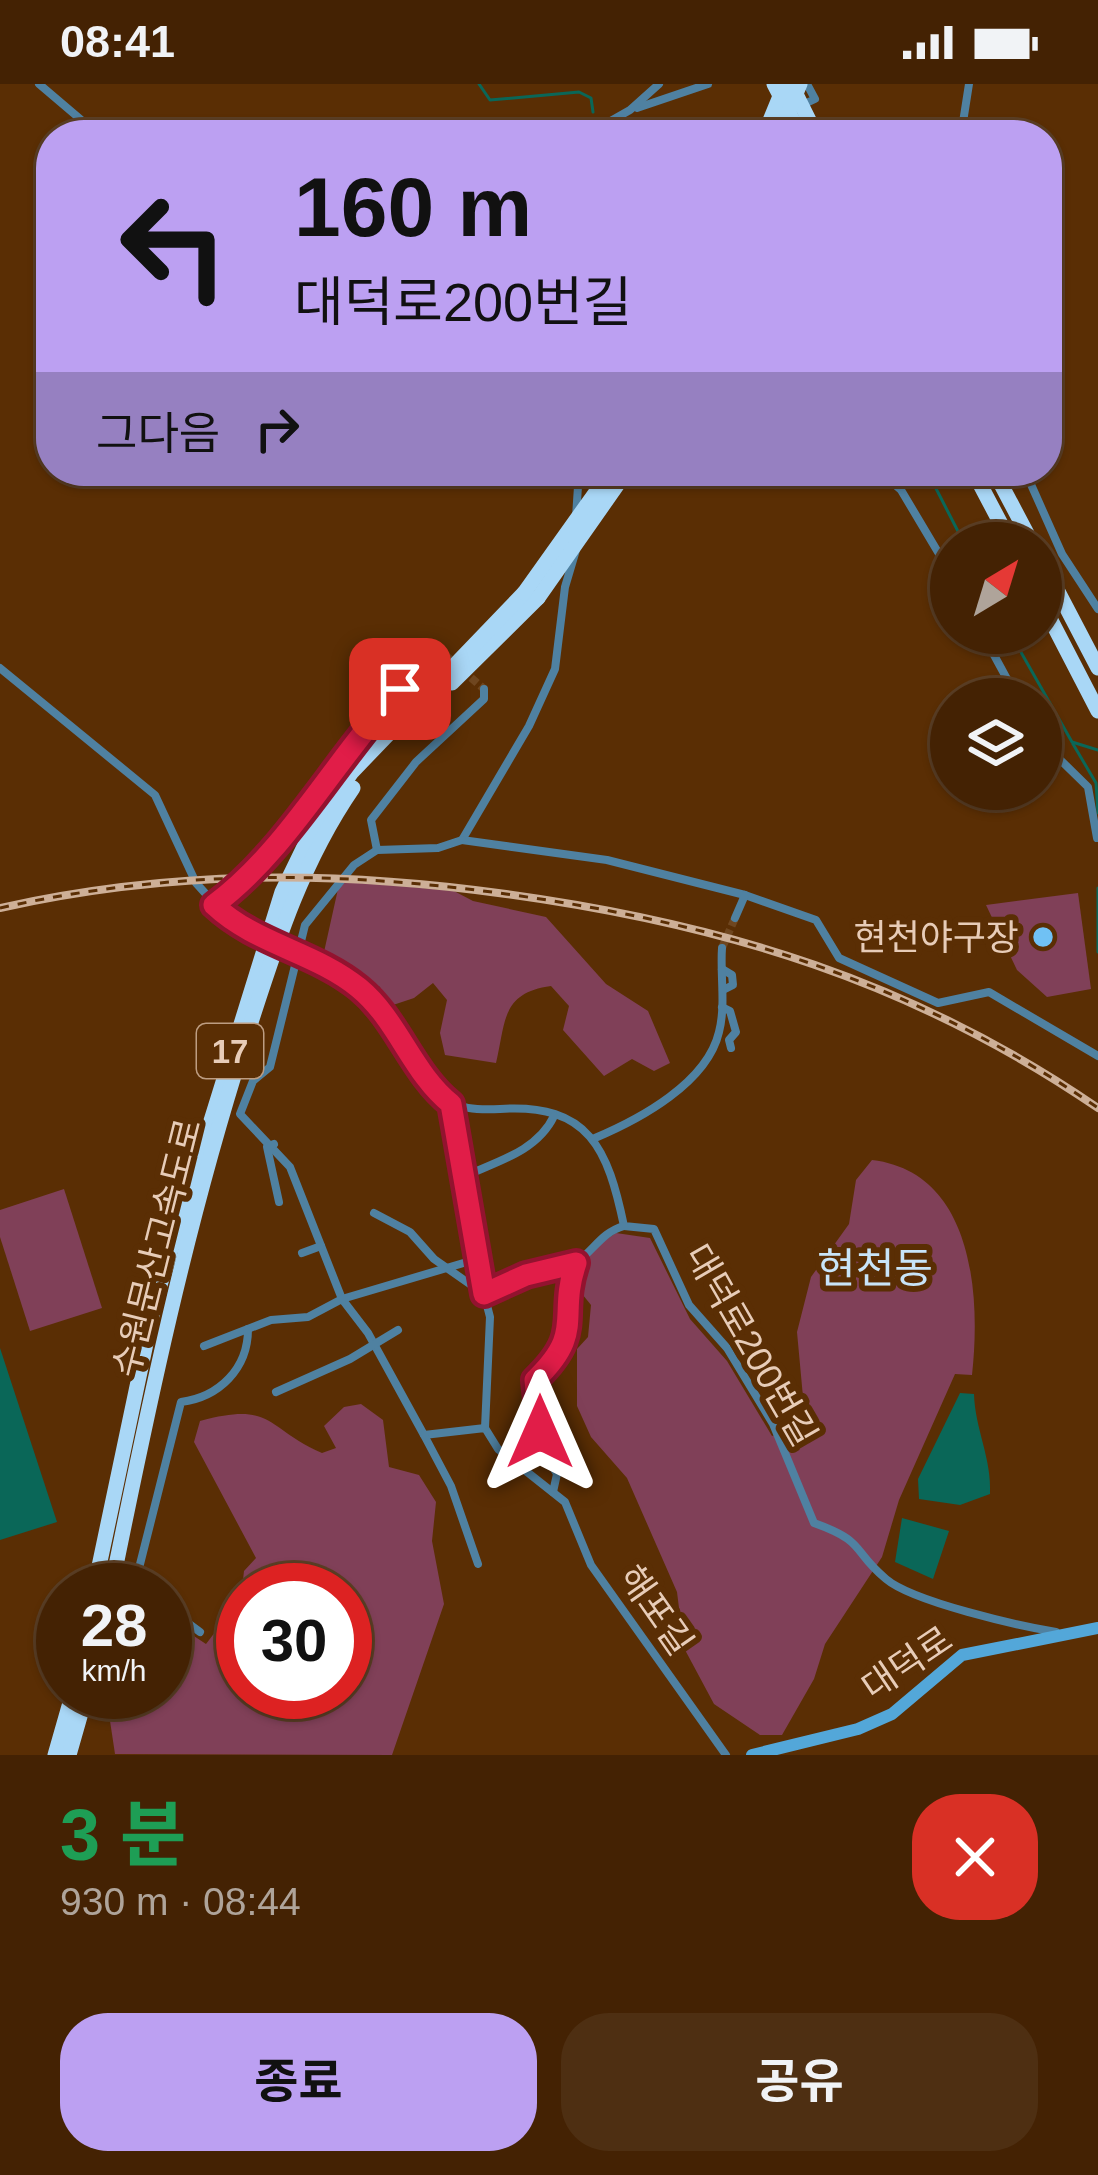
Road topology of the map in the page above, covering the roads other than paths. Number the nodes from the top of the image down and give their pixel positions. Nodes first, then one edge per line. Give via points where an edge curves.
1 (39, 84) edge
2 (659, 84) edge
3 (708, 84) edge
4 (774, 84) edge
5 (788, 84) edge
6 (804, 84) edge
7 (969, 84) edge
8 (630, 110) junction
9 (81, 120) edge
10 (612, 120) edge
11 (771, 120) edge
12 (772, 120) edge
13 (786, 120) edge
14 (799, 120) edge
15 (802, 120) edge
16 (963, 120) edge
17 (578, 486) edge
18 (601, 486) edge
19 (615, 486) edge
20 (896, 486) edge
21 (981, 486) edge
22 (1002, 486) edge
23 (1032, 486) edge
24 (1000, 522) edge
25 (1022, 522) edge
26 (930, 539) edge
27 (531, 595) junction
28 (1062, 599) edge
29 (1098, 609) edge
30 (1062, 642) edge
31 (444, 654) dead end
32 (0, 668) edge
33 (1098, 668) edge
34 (484, 689) dead end
35 (1098, 711) edge
36 (1062, 762) edge
37 (1097, 838) edge
38 (462, 840) junction
39 (377, 850) junction
40 (745, 895) junction
41 (214, 905) junction
42 (735, 917) tunnel mouth
43 (722, 948) tunnel mouth
44 (722, 1007) junction
45 (731, 1048) dead end
46 (1098, 1056) edge
47 (451, 1104) junction
48 (554, 1116) junction
49 (595, 1138) junction
50 (274, 1144) junction
51 (467, 1175) junction
52 (279, 1202) dead end
53 (374, 1213) dead end
54 (623, 1226) junction
55 (321, 1246) junction
56 (302, 1252) dead end
57 (477, 1259) junction
58 (576, 1263) junction
59 (447, 1268) junction
60 (484, 1294) junction
61 (342, 1299) junction
62 (248, 1329) junction
63 (398, 1330) dead end
64 (204, 1346) dead end
65 (374, 1346) junction
66 (276, 1392) dead end
67 (485, 1428) junction
68 (424, 1435) junction
69 (553, 1492) junction
70 (100, 1563) edge
71 (116, 1563) edge
72 (140, 1563) edge
73 (478, 1564) dead end
74 (192, 1626) edge
75 (1098, 1628) edge
76 (200, 1632) dead end
77 (1064, 1633) junction
78 (73, 1719) edge
79 (74, 1719) edge
80 (55, 1755) edge
81 (69, 1755) edge
82 (726, 1755) edge
83 (752, 1755) edge

1 - 9 street
2 - 8 street
3 - 8 street
4 - 14 highway, bridge
5 - 11 highway, bridge
5 - 15 highway, bridge
6 - 12 street via 815,99
6 - 13 highway, bridge
7 - 16 street
8 - 10 street
17 - 38 street via 576,558 555,670
18 - 27 highway, 수원문산고속도로 / 17, bridge
19 - 27 highway, 수원문산고속도로 / 17, bridge
20 - 26 street
21 - 24 highway
22 - 25 highway
23 - 29 street via 1061,554
27 - 70 highway, 수원문산고속도로 / 17 via 352,772 282,892 155,1300
27 - 71 highway, 수원문산고속도로 / 17 via 361,777 316,843 290,902 168,1306
28 - 33 highway
30 - 35 highway
31 - 41 street via 433,655 384,707 285,837
32 - 41 street via 155,795
34 - 39 street via 484,699 416,762 371,820
36 - 37 street via 1088,787
38 - 39 street
38 - 40 street via 607,860
39 - 50 street via 354,865 305,925 269,1067 253,1081 240,1114
40 - 42 street
40 - 46 street via 816,920 839,958 938,1003 989,992
41 - 47 street, bridge via 358,987
43 - 44 street
44 - 45 street via 736,1032
44 - 49 street via 704,1068 653,1112
47 - 48 street
47 - 51 street
48 - 49 street
48 - 51 street via 514,1155
49 - 54 street via 612,1171
50 - 52 street via 267,1148
50 - 55 street via 304,1192
51 - 57 street
53 - 59 street via 410,1232
54 - 58 street
54 - 77 street, 대덕로200번길 via 654,1229 689,1305 727,1348 773,1424 814,1523 852,1537 886,1580 911,1592 1006,1624
55 - 56 street
55 - 61 street
57 - 59 street
57 - 60 street
58 - 60 street
58 - 69 street, 해포길 via 566,1290 569,1336 535,1380 545,1454 557,1474
59 - 60 street
59 - 61 street
60 - 67 street
61 - 62 street via 308,1317
61 - 65 street
62 - 64 street
62 - 72 street via 248,1349 225,1385 206,1399 181,1402
63 - 65 street
65 - 66 street
65 - 68 street
67 - 68 street
67 - 69 street, 해포길 via 498,1449
68 - 73 street
69 - 82 street, 해포길 via 565,1502 591,1565
74 - 76 street
75 - 77 street, 대덕로
77 - 83 street, 대덕로 via 962,1655 892,1714
78 - 80 highway
79 - 81 highway

